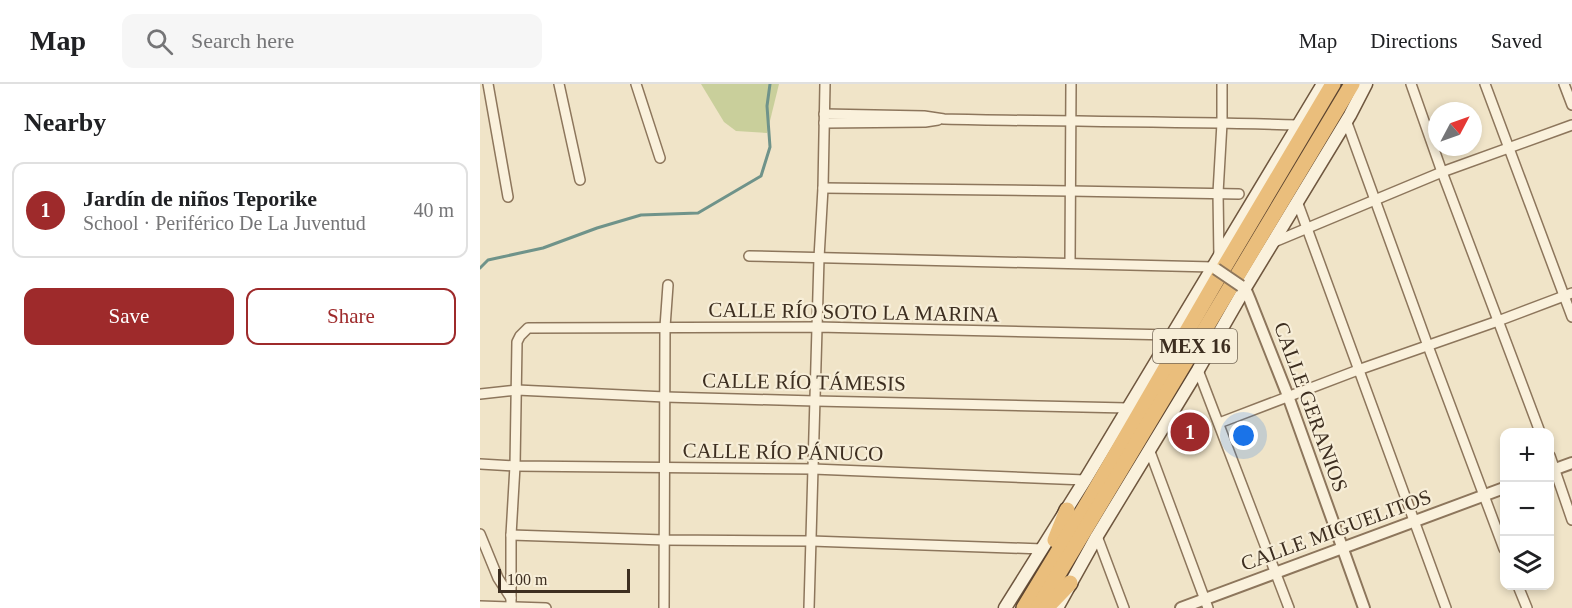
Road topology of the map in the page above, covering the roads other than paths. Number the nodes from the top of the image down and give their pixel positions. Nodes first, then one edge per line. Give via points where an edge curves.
1 (488, 84) edge
2 (559, 84) edge
3 (636, 84) edge
4 (825, 84) edge
5 (1071, 84) edge
6 (1222, 84) edge
7 (1323, 84) edge
8 (1333, 84) edge
9 (1352, 84) edge
10 (1366, 84) edge
11 (1411, 84) edge
12 (1485, 84) edge
13 (1564, 84) edge
14 (1572, 105) edge
15 (824, 118) junction
16 (1346, 120) junction
17 (1070, 122) junction
18 (1222, 123) junction
19 (1299, 125) junction
20 (1572, 125) edge
21 (1509, 148) junction
22 (660, 158) dead end
23 (1442, 172) junction
24 (580, 180) dead end
25 (823, 188) junction
26 (1070, 191) junction
27 (1218, 194) junction
28 (1239, 194) dead end
29 (508, 197) dead end
30 (1375, 200) junction
31 (1297, 201) junction
32 (1306, 228) junction
33 (1274, 242) junction
34 (749, 256) dead end
35 (819, 258) junction
36 (1070, 263) junction
37 (1216, 264) junction
38 (668, 285) dead end
39 (1243, 287) junction
40 (1568, 295) edge
41 (1572, 317) edge
42 (1498, 321) junction
43 (665, 327) junction
44 (817, 327) junction
45 (1172, 335) junction
46 (1428, 346) junction
47 (1198, 370) junction
48 (1358, 370) junction
49 (517, 390) junction
50 (480, 394) edge
51 (1288, 396) junction
52 (665, 397) junction
53 (814, 401) junction
54 (1128, 408) junction
55 (1219, 423) junction
56 (1538, 428) edge
57 (1149, 450) junction
58 (1572, 463) edge
59 (480, 464) edge
60 (514, 466) junction
61 (664, 467) junction
62 (813, 469) junction
63 (1554, 470) edge
64 (1554, 476) edge
65 (1085, 480) junction
66 (1500, 489) edge
67 (1484, 495) junction
68 (1067, 510) junction
69 (1572, 520) edge
70 (1414, 521) junction
71 (480, 534) edge
72 (511, 535) junction
73 (1097, 536) junction
74 (1500, 538) edge
75 (664, 540) junction
76 (811, 541) junction
77 (1342, 548) junction
78 (1043, 549) junction
79 (1045, 571) junction
80 (1276, 573) junction
81 (1070, 583) junction
82 (1520, 590) edge
83 (511, 604) edge
84 (1206, 604) edge
85 (480, 606) edge
86 (546, 608) edge
87 (664, 608) edge
88 (809, 608) edge
89 (1005, 608) edge
90 (1013, 608) edge
91 (1024, 608) edge
92 (1038, 608) edge
93 (1046, 608) edge
94 (1057, 608) edge
95 (1124, 608) edge
96 (1181, 608) edge
97 (1289, 608) edge
98 (1364, 608) edge
99 (1446, 608) edge
100 (1527, 608) edge

1 - 29 street
2 - 24 street
3 - 22 street
4 - 15 street
5 - 17 street
6 - 18 street
7 - 19 main road
8 - 79 highway, MEX 16
9 - 92 highway, MEX 16
10 - 16 main road
11 - 23 street
12 - 21 street
13 - 14 street
15 - 17 street via 924,116
15 - 25 street
16 - 30 street
16 - 31 main road
17 - 18 street
17 - 26 street
18 - 19 street
18 - 27 street
19 - 37 main road
20 - 21 street
21 - 23 street
21 - 40 street
23 - 30 street
23 - 42 street
25 - 26 street
25 - 35 street
26 - 27 street
26 - 36 street
27 - 28 street
27 - 37 street
30 - 32 street
30 - 46 street
31 - 32 street
31 - 33 main road
32 - 33 street
32 - 48 street
33 - 39 main road
34 - 35 street
35 - 36 street
35 - 44 street
36 - 37 street
37 - 39 street, bridge
37 - 45 main road
38 - 43 street
39 - 47 main road
39 - 51 street, CALLE GERANIOS
40 - 41 street
40 - 42 street
42 - 46 street
42 - 56 street
43 - 44 street, CALLE RÍO SOTO LA MARINA
43 - 49 street, CALLE RÍO SOTO LA MARINA via 528,328 518,342
43 - 52 street
44 - 45 street, CALLE RÍO SOTO LA MARINA
44 - 53 street
45 - 54 main road
46 - 48 street
46 - 67 street
47 - 55 street
47 - 57 main road
48 - 51 street
48 - 70 street
49 - 50 street, CALLE RÍO TÁMESIS
49 - 52 street, CALLE RÍO TÁMESIS
49 - 60 street
51 - 55 street
51 - 77 street, CALLE GERANIOS
52 - 53 street, CALLE RÍO TÁMESIS
52 - 61 street
53 - 54 street, CALLE RÍO TÁMESIS
53 - 62 street
54 - 65 main road
55 - 80 street
57 - 73 main road
57 - 84 street
58 - 63 street
59 - 60 street, CALLE RÍO PÁNUCO
60 - 61 street, CALLE RÍO PÁNUCO
60 - 72 street
61 - 62 street, CALLE RÍO PÁNUCO
61 - 75 street
62 - 65 street, CALLE RÍO PÁNUCO
62 - 76 street
64 - 69 street
65 - 68 main road
66 - 67 street, CALLE MIGUELITOS
67 - 70 street, CALLE MIGUELITOS
67 - 74 street
68 - 78 main road
68 - 79 highway
70 - 77 street, CALLE MIGUELITOS
70 - 99 street
71 - 83 street
72 - 75 street
72 - 83 street
73 - 81 main road
73 - 95 street
75 - 76 street
75 - 87 street
76 - 78 street
76 - 88 street
77 - 80 street, CALLE MIGUELITOS
77 - 98 street, CALLE GERANIOS
78 - 89 main road
79 - 90 highway
79 - 91 highway, MEX 16
80 - 84 street, CALLE MIGUELITOS
80 - 97 street
81 - 93 highway
81 - 94 main road
82 - 100 street
83 - 85 street
83 - 86 street
84 - 96 street, CALLE MIGUELITOS

